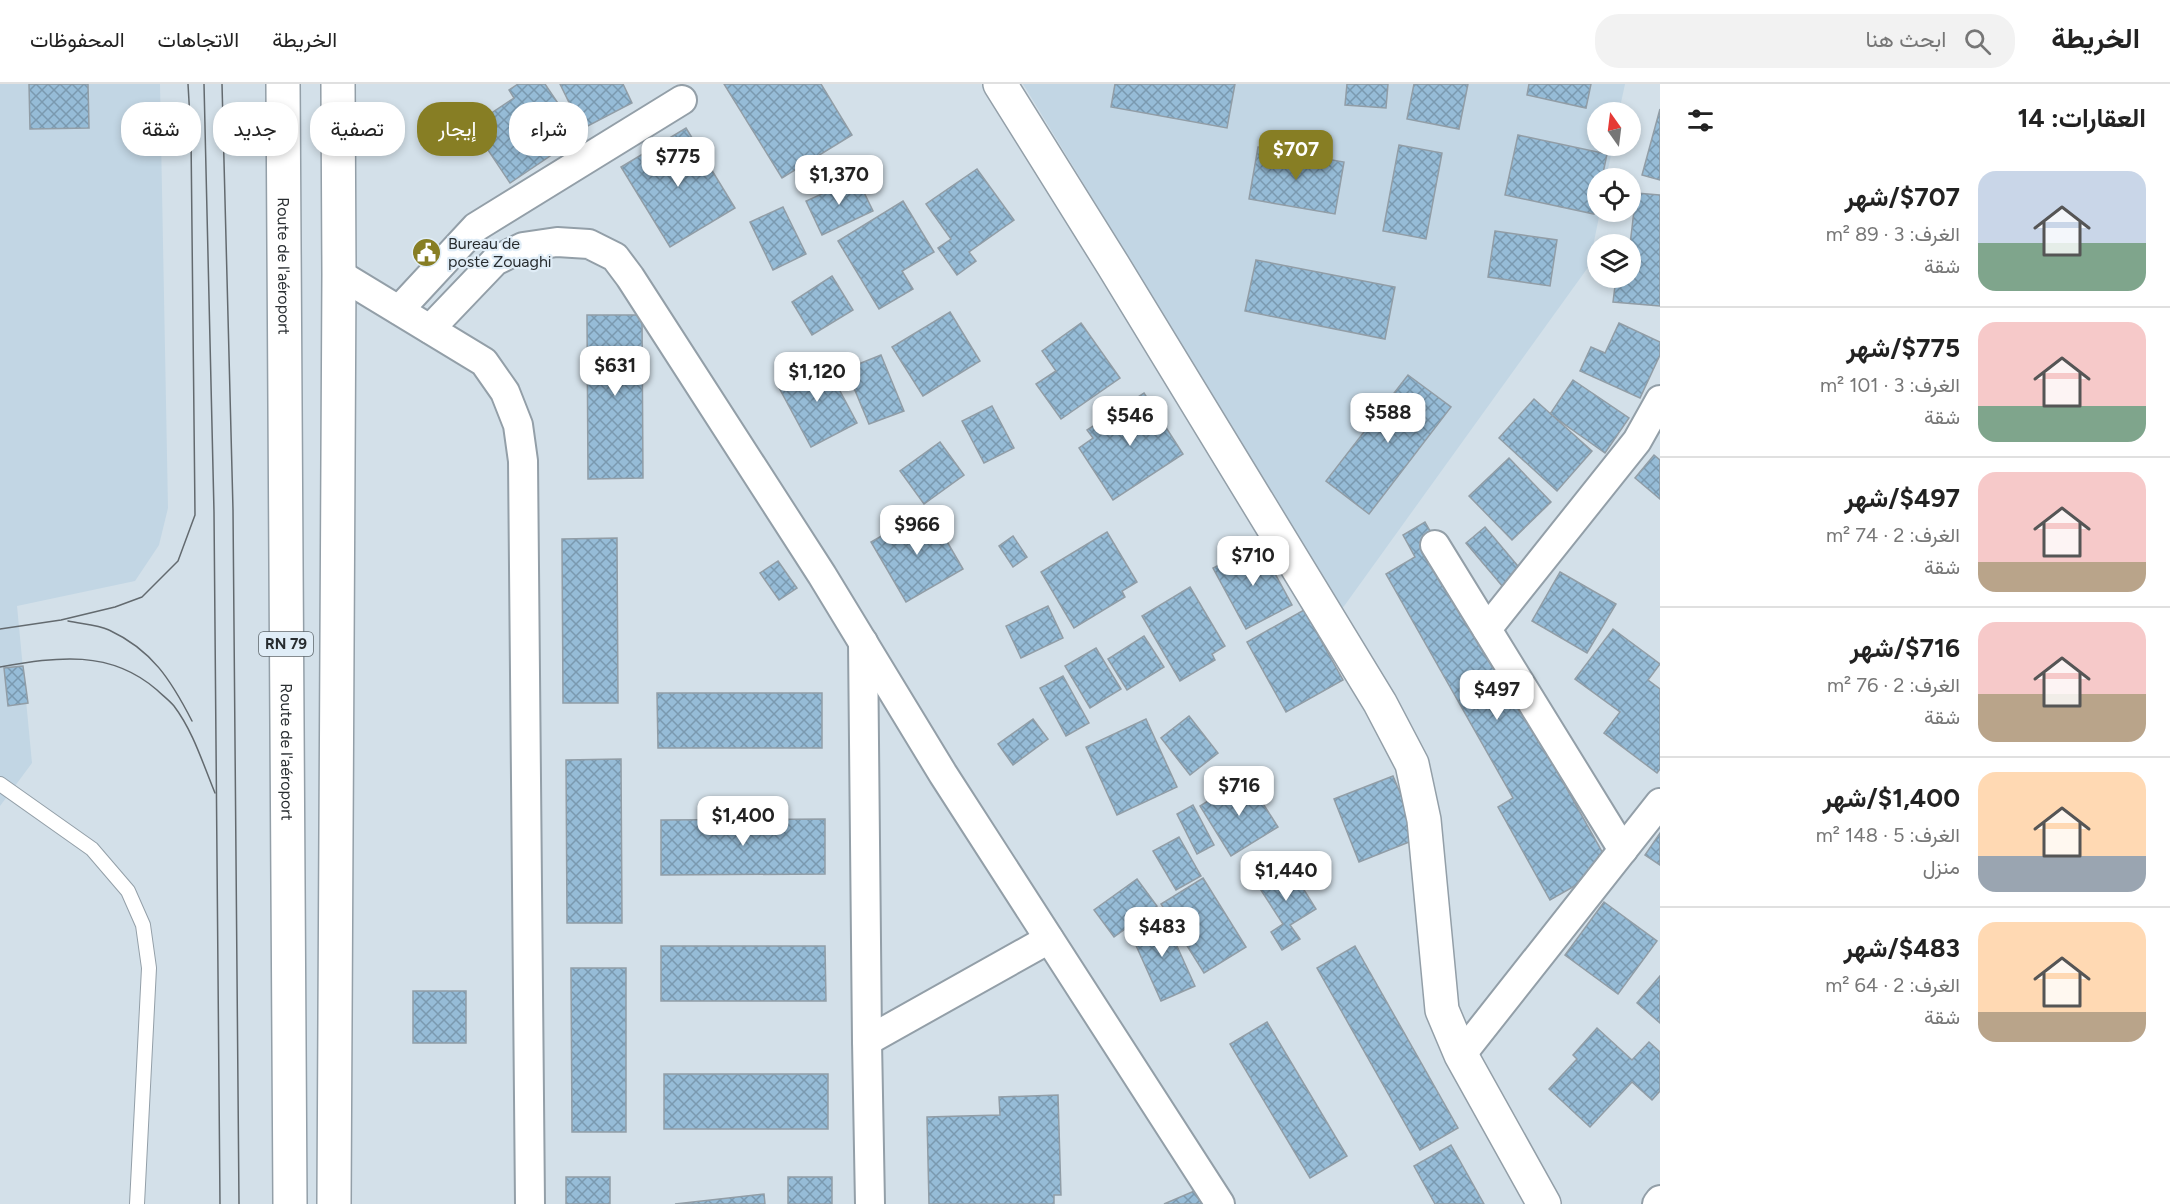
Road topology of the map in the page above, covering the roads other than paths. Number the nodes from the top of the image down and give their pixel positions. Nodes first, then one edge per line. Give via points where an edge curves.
1 (279, 84) edge
2 (283, 84) edge
3 (338, 84) edge
4 (1000, 84) edge
5 (682, 100) dead end
6 (280, 102) edge
7 (283, 102) edge
8 (282, 156) edge
9 (339, 274) junction
10 (399, 310) junction
11 (430, 329) junction
12 (1660, 400) edge
13 (1435, 545) dead end
14 (1487, 629) junction
15 (863, 642) junction
16 (0, 784) edge
17 (1660, 803) edge
18 (1623, 850) junction
19 (1049, 939) junction
20 (867, 1041) junction
21 (1461, 1055) junction
22 (1660, 1200) edge
23 (137, 1204) edge
24 (290, 1204) edge
25 (334, 1204) edge
26 (530, 1204) edge
27 (870, 1204) edge
28 (1220, 1204) edge
29 (1544, 1204) edge
30 (1657, 1204) edge

1 - 6 main road, RN 79
2 - 7 main road, Route de l'aéroport / RN 79
3 - 9 main road, RN 79
4 - 21 main road via 1380,703 1412,764 1424,820 1443,1010
5 - 10 street via 476,227
8 - 24 main road, Route de l'aéroport / RN 79
9 - 10 street
9 - 25 main road, RN 79
10 - 11 street
11 - 15 street via 495,261 523,246 589,244 615,257
11 - 26 street via 484,363 505,392 518,425 524,461
12 - 14 street via 1637,441
13 - 14 street
14 - 18 street
15 - 19 street
15 - 20 street
16 - 23 lane via 92,849 128,891 143,925 149,968
17 - 18 street
18 - 21 street
19 - 20 street
19 - 28 street
20 - 27 street
21 - 29 main road
22 - 30 street

